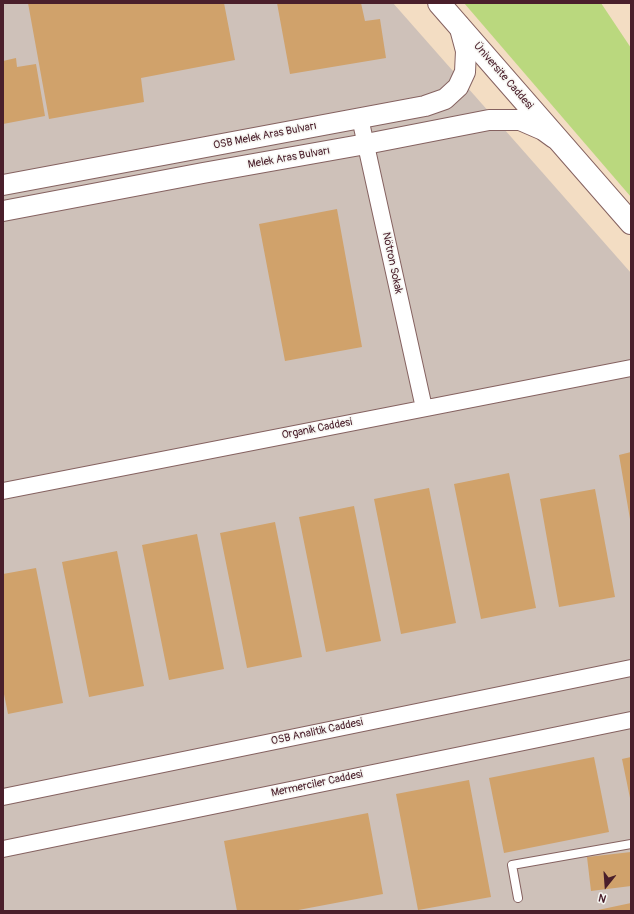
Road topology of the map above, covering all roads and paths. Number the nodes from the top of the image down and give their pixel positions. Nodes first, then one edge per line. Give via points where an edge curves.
1 (439, 3) edge
2 (459, 26) junction
3 (360, 118) junction
4 (366, 144) junction
5 (568, 149) junction
6 (3, 185) edge
7 (3, 212) edge
8 (631, 223) edge
9 (631, 368) edge
10 (424, 408) junction
11 (3, 491) edge
12 (631, 668) edge
13 (631, 720) edge
14 (3, 797) edge
15 (631, 844) edge
16 (3, 849) edge
17 (518, 898) dead end

1 - 2 main road, Üniversite Caddesi
2 - 3 street, OSB Melek Aras Bulvarı via 466,51 465,72 458,87 445,99 425,106
2 - 5 main road, Üniversite Caddesi
3 - 4 street, Nötron Sokak
3 - 6 street, OSB Melek Aras Bulvarı
4 - 5 street, Melek Aras Bulvarı via 489,120 520,120 543,130
4 - 7 street, Melek Aras Bulvarı
4 - 10 street, Nötron Sokak
5 - 8 main road, Üniversite Caddesi
9 - 10 street, Organik Caddesi
10 - 11 street, Organik Caddesi
12 - 14 street, OSB Analitik Caddesi
13 - 16 street, Mermerciler Caddesi
15 - 17 lane via 512,864

